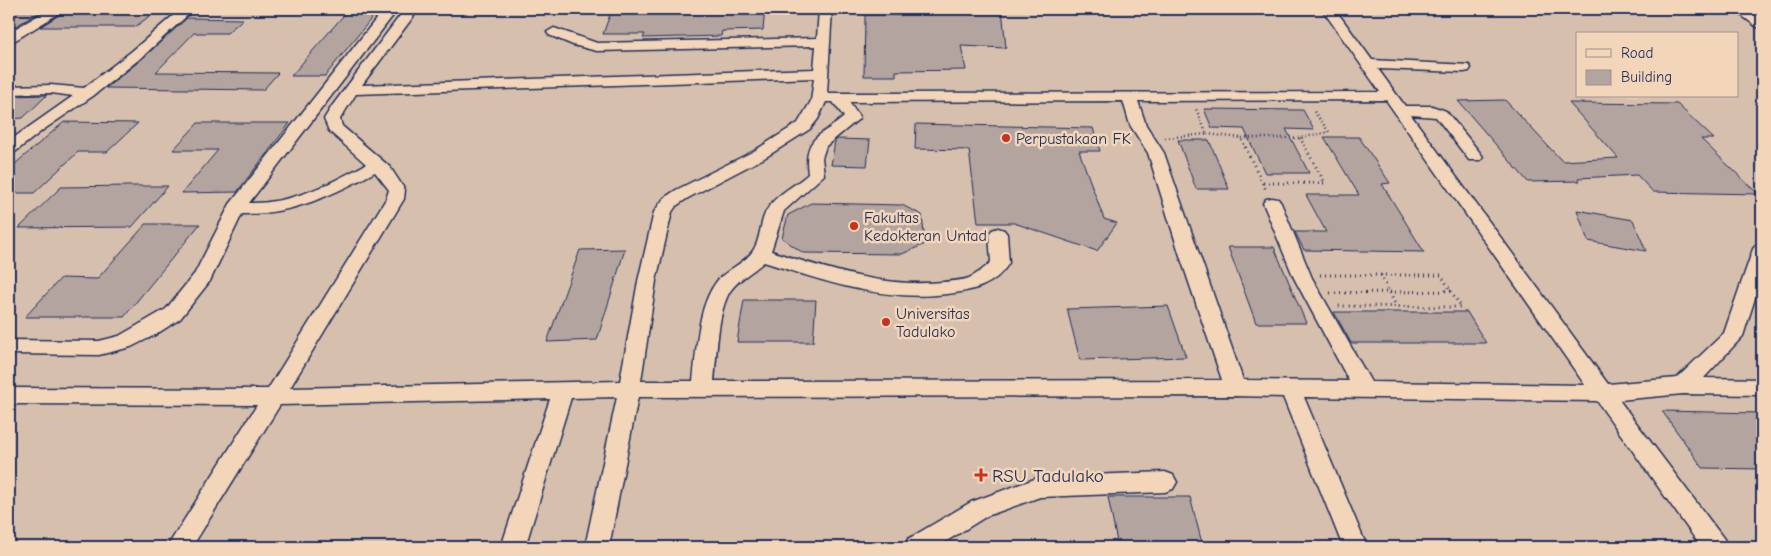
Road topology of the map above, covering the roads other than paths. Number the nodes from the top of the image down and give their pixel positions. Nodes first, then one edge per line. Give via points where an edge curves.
1 (59, 9) edge
2 (391, 9) edge
3 (412, 9) edge
4 (826, 9) edge
5 (1330, 9) edge
6 (1740, 9) edge
7 (184, 10) edge
8 (1762, 24) edge
9 (554, 32) dead end
10 (9, 38) edge
11 (822, 42) junction
12 (1368, 64) junction
13 (1464, 68) dead end
14 (820, 74) junction
15 (9, 90) edge
16 (351, 90) junction
17 (88, 93) junction
18 (1390, 96) junction
19 (1130, 97) junction
20 (828, 98) junction
21 (1400, 110) junction
22 (16, 134) edge
23 (9, 149) edge
24 (1475, 157) dead end
25 (377, 164) junction
26 (1272, 203) road end
27 (236, 208) junction
28 (998, 234) dead end
29 (1762, 249) edge
30 (760, 254) junction
31 (9, 347) edge
32 (1683, 386) junction
33 (1762, 387) edge
34 (1235, 388) junction
35 (629, 389) junction
36 (703, 389) junction
37 (1291, 390) junction
38 (563, 391) junction
39 (1365, 391) junction
40 (1602, 393) junction
41 (9, 396) edge
42 (274, 397) junction
43 (1165, 482) dead end
44 (178, 547) edge
45 (513, 547) edge
46 (597, 547) edge
47 (917, 547) edge
48 (1355, 547) edge
49 (1716, 547) edge

1 - 10 lane
2 - 27 lane
3 - 16 lane
4 - 11 lane
5 - 12 lane
6 - 8 lane
7 - 17 lane via 149,45
9 - 11 lane via 597,47
11 - 14 lane
12 - 13 lane
12 - 18 lane
14 - 16 lane
14 - 20 lane
15 - 17 lane
16 - 25 lane via 332,119 335,128
17 - 22 lane
18 - 19 lane
18 - 21 lane
19 - 20 lane
19 - 34 lane via 1138,125 1156,153
20 - 30 lane via 852,118 817,145 814,157 816,175 780,204 772,217
20 - 35 lane via 804,126 760,154 670,202 664,212 647,281
21 - 24 lane via 1441,114
21 - 40 lane
22 - 23 lane
25 - 27 lane via 322,194 284,205
25 - 42 lane via 397,190 394,199
26 - 39 lane via 1302,275
27 - 31 lane via 203,276 173,314 148,330 124,342 99,348
28 - 30 lane via 1000,263 995,269 975,284 942,290 895,289 845,281
29 - 32 lane via 1733,336
30 - 36 lane via 722,288 711,321
32 - 33 lane
32 - 40 lane
34 - 36 lane
34 - 37 lane
35 - 36 lane
35 - 38 lane
35 - 46 lane
37 - 39 lane
37 - 48 lane
38 - 42 lane
38 - 45 lane
39 - 40 lane
40 - 49 lane
41 - 42 lane
42 - 44 lane
43 - 47 lane via 1040,486 979,509

